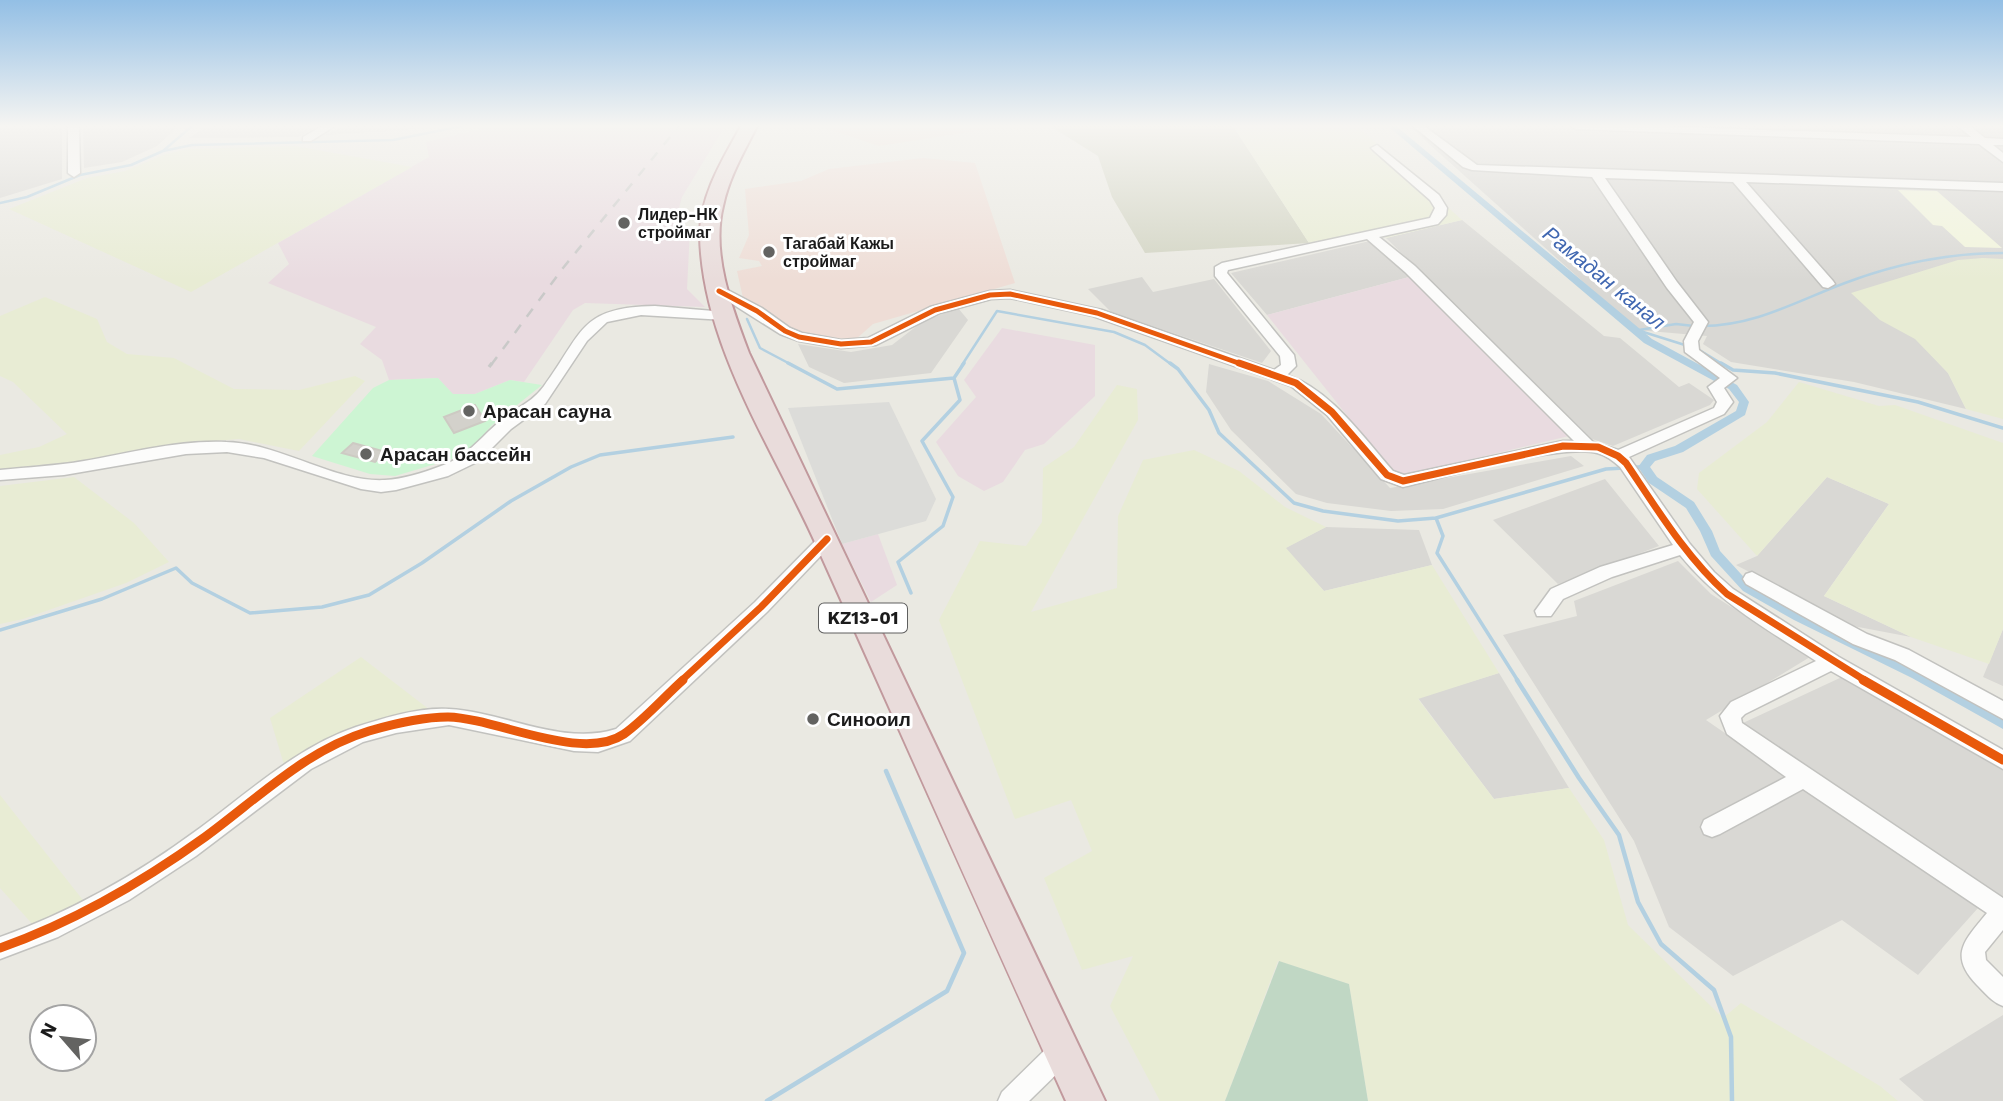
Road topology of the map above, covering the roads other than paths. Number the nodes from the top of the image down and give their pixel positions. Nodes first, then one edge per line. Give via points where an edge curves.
1 (724, 177) edge
2 (1411, 177) edge
3 (1598, 177) edge
4 (1714, 177) edge
5 (1736, 178) junction
6 (2003, 187) edge
7 (1371, 236) junction
8 (1828, 284) dead end
9 (722, 304) junction
10 (1277, 375) junction
11 (1588, 446) junction
12 (1618, 456) junction
13 (0, 475) edge
14 (827, 539) junction
15 (1685, 548) junction
16 (1752, 579) dead end
17 (1544, 611) dead end
18 (1832, 662) junction
19 (2003, 711) edge
20 (2003, 760) edge
21 (1804, 778) junction
22 (1712, 827) dead end
23 (2003, 912) edge
24 (0, 948) edge
25 (2003, 994) edge
26 (1062, 1051) junction
27 (1011, 1101) edge
28 (1086, 1101) edge

1 - 9 highway, KZ13-01 via 710,234
2 - 7 street via 1435,198 1440,215 1434,221
3 - 12 street via 1701,321 1691,341 1692,352 1730,378 1716,387 1725,402 1719,411
4 - 5 street
5 - 6 street
5 - 8 street
7 - 10 street via 1222,267 1220,273 1287,355 1289,366
7 - 11 street
9 - 10 street via 799,337 859,344 881,338 935,310 978,297 1010,294 1097,313
9 - 13 street via 604,317 583,335 557,381 538,403 506,425 477,457 455,468 384,487 260,451 226,447
9 - 14 highway, KZ13-01 via 777,439
10 - 11 street via 1296,383 1332,412 1394,480 1414,480 1563,446
11 - 12 street
12 - 15 street
14 - 24 street via 623,735 598,743 574,742 449,717 361,734 302,766 146,878 92,909
14 - 26 highway, KZ13-01
15 - 17 street via 1581,583 1557,594
15 - 18 street via 1727,594
16 - 19 street
18 - 20 street
18 - 21 street via 1730,716 1734,728
21 - 22 street
21 - 23 street
23 - 25 street via 1973,948 1974,965
26 - 27 street
26 - 28 highway, KZ13-01

